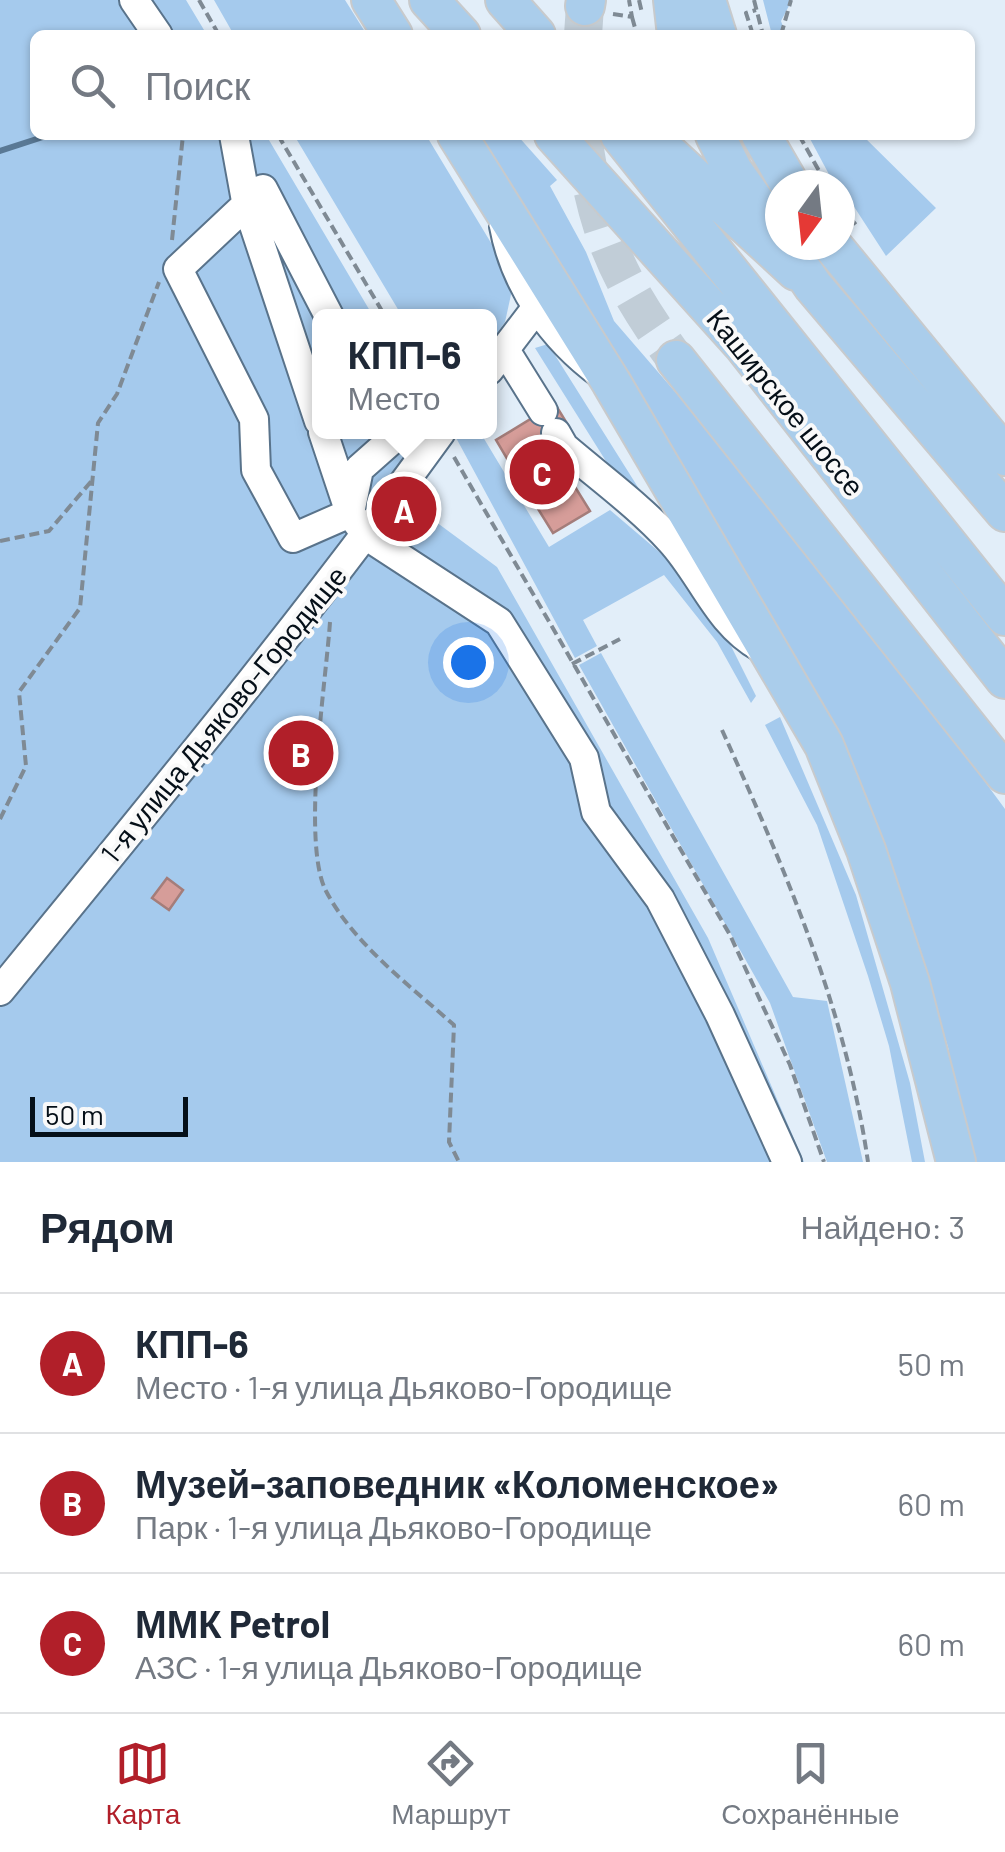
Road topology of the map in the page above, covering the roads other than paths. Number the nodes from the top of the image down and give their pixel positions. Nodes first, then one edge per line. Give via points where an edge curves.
1 (134, 0) edge
2 (371, 0) edge
3 (429, 0) edge
4 (505, 0) edge
5 (706, 0) edge
6 (657, 6) edge
7 (155, 30) edge
8 (391, 30) edge
9 (457, 30) edge
10 (531, 30) edge
11 (674, 30) edge
12 (715, 30) edge
13 (235, 140) edge
14 (460, 140) edge
15 (559, 140) edge
16 (624, 140) edge
17 (653, 140) edge
18 (718, 140) edge
19 (764, 140) edge
20 (781, 170) edge
21 (498, 200) junction
22 (246, 201) junction
23 (765, 216) edge
24 (795, 260) edge
25 (844, 260) edge
26 (813, 286) junction
27 (537, 307) junction
28 (326, 309) edge
29 (497, 360) edge
30 (676, 360) tunnel mouth
31 (611, 382) junction
32 (312, 399) edge
33 (326, 439) edge
34 (393, 439) edge
35 (435, 439) edge
36 (1005, 456) edge
37 (1005, 512) edge
38 (359, 524) junction
39 (1005, 616) edge
40 (773, 654) junction
41 (1005, 679) edge
42 (1005, 774) edge
43 (0, 990) edge
44 (787, 1162) edge
45 (956, 1162) edge

1 - 7 street
2 - 8 main road
3 - 9 main road
4 - 10 main road
5 - 12 main road
6 - 11 main road
13 - 22 street
14 - 21 main road
15 - 41 main road, Каширское шоссе via 744,346
16 - 39 main road, Каширское шоссе
17 - 26 main road
18 - 23 main road
19 - 20 main road
21 - 27 street via 508,248
21 - 31 main road
22 - 28 street via 262,190
22 - 32 street
22 - 38 street via 178,269 254,419 256,470 293,538
24 - 26 main road
25 - 36 main road
26 - 37 main road
27 - 29 street
27 - 31 street via 569,351
29 - 40 street via 564,447 671,540 744,638
30 - 42 main road
31 - 40 main road
33 - 38 street
34 - 38 street via 359,469
35 - 38 street, 1-я улица Дьяково-Городище
38 - 43 street, 1-я улица Дьяково-Городище via 333,578
38 - 44 street via 499,622 584,758 596,812 660,899
40 - 45 main road via 824,746 866,850 910,983

